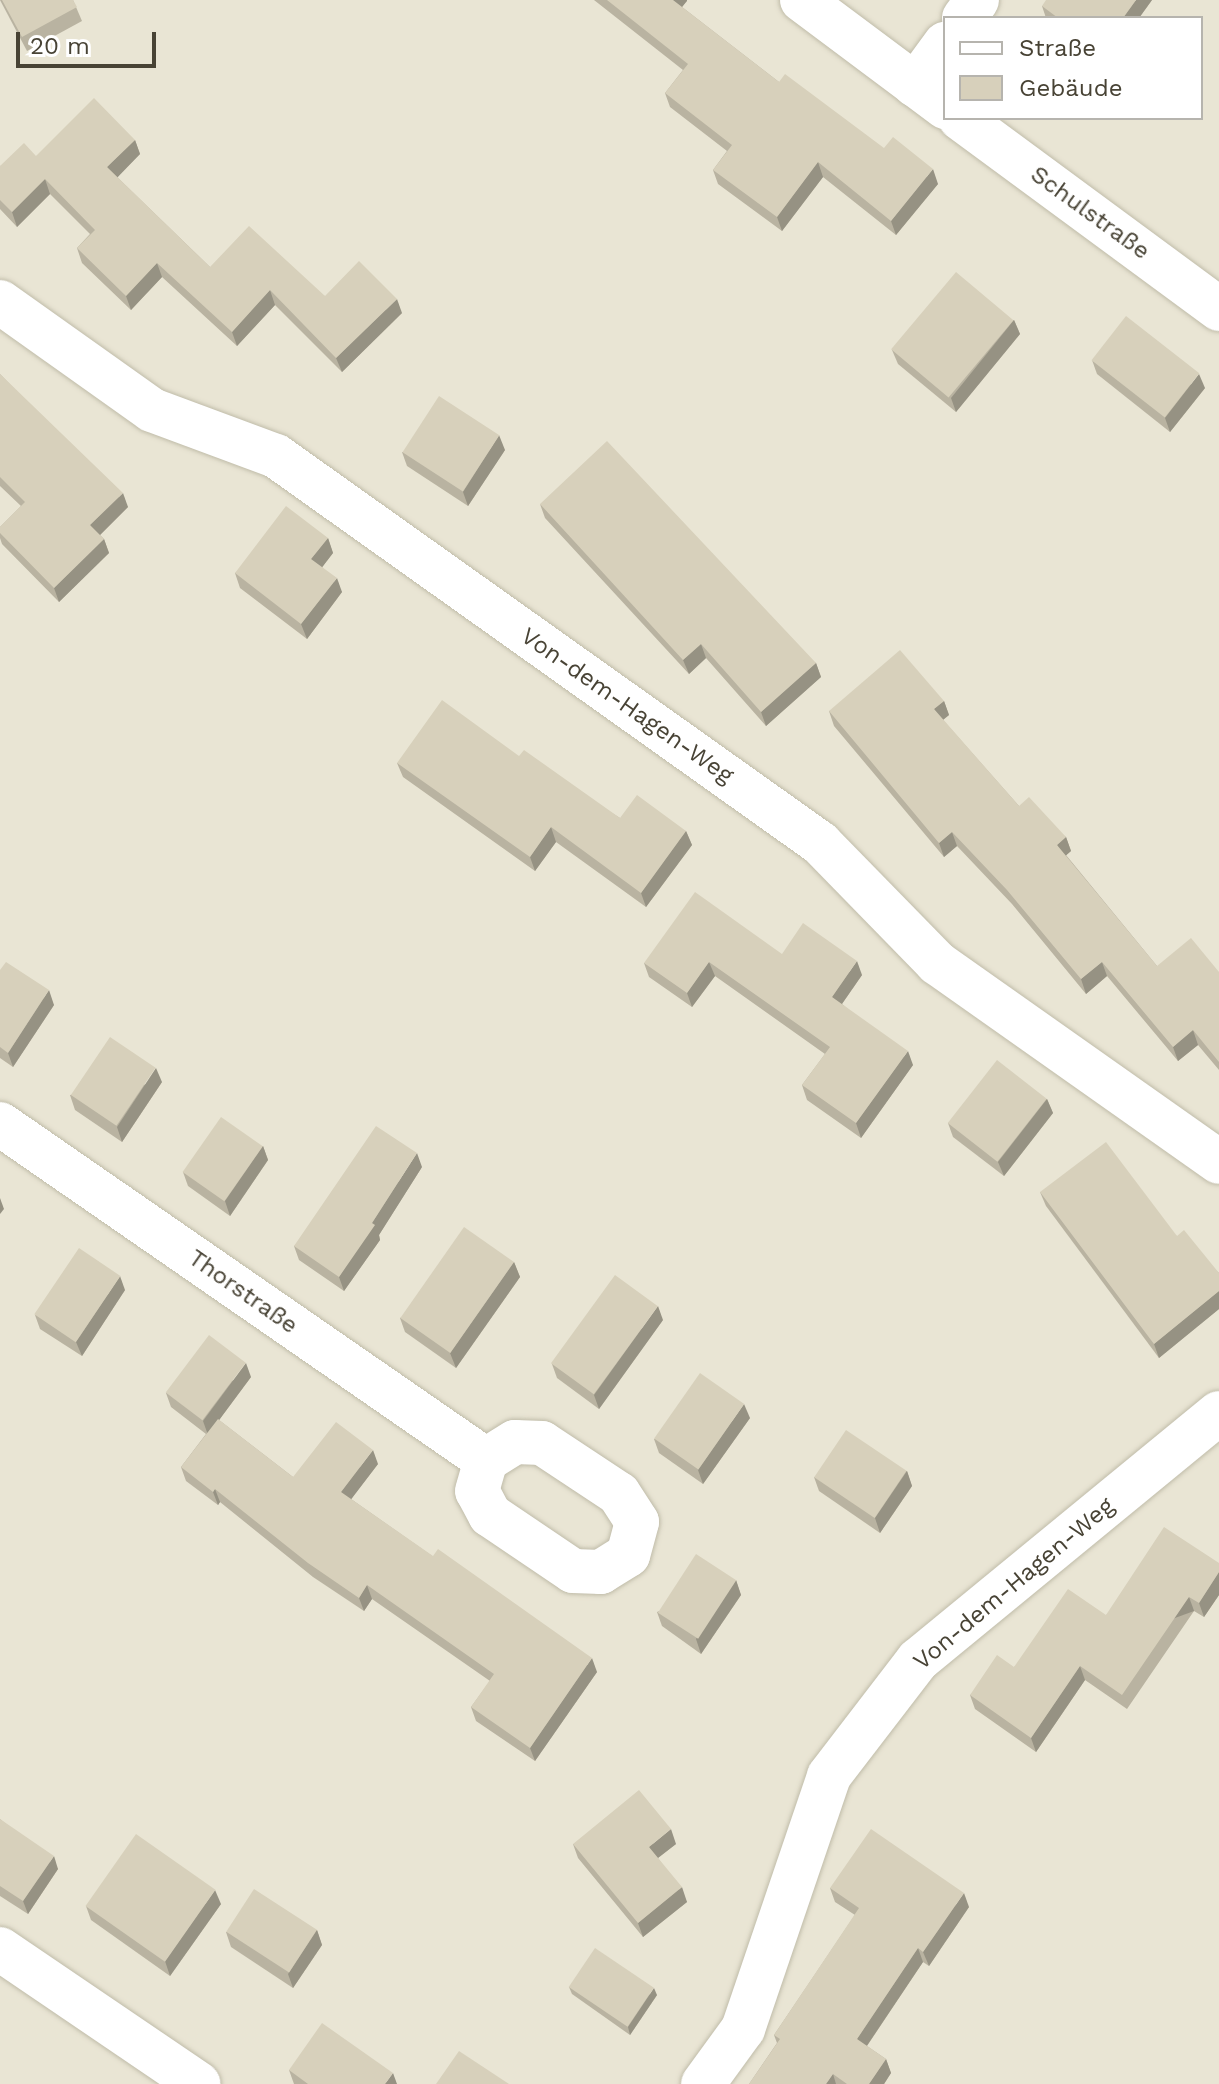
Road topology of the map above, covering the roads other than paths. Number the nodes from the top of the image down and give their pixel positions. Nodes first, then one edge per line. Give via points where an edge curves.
1 (802, 0) edge
2 (943, 51) edge
3 (930, 96) edge
4 (963, 120) edge
5 (0, 302) edge
6 (1219, 309) edge
7 (0, 1124) edge
8 (1219, 1162) edge
9 (1219, 1413) edge
10 (486, 1460) dead end
11 (4, 1961) edge
12 (199, 2084) edge
13 (703, 2084) edge

1 - 3 street
2 - 3 street
4 - 6 street, Schulstraße
5 - 8 street, Von-dem-Hagen-Weg via 152,410 276,456 820,843 937,963
7 - 10 street, Thorstraße
9 - 13 street, Von-dem-Hagen-Weg via 918,1660 829,1776 743,2029
11 - 12 street

